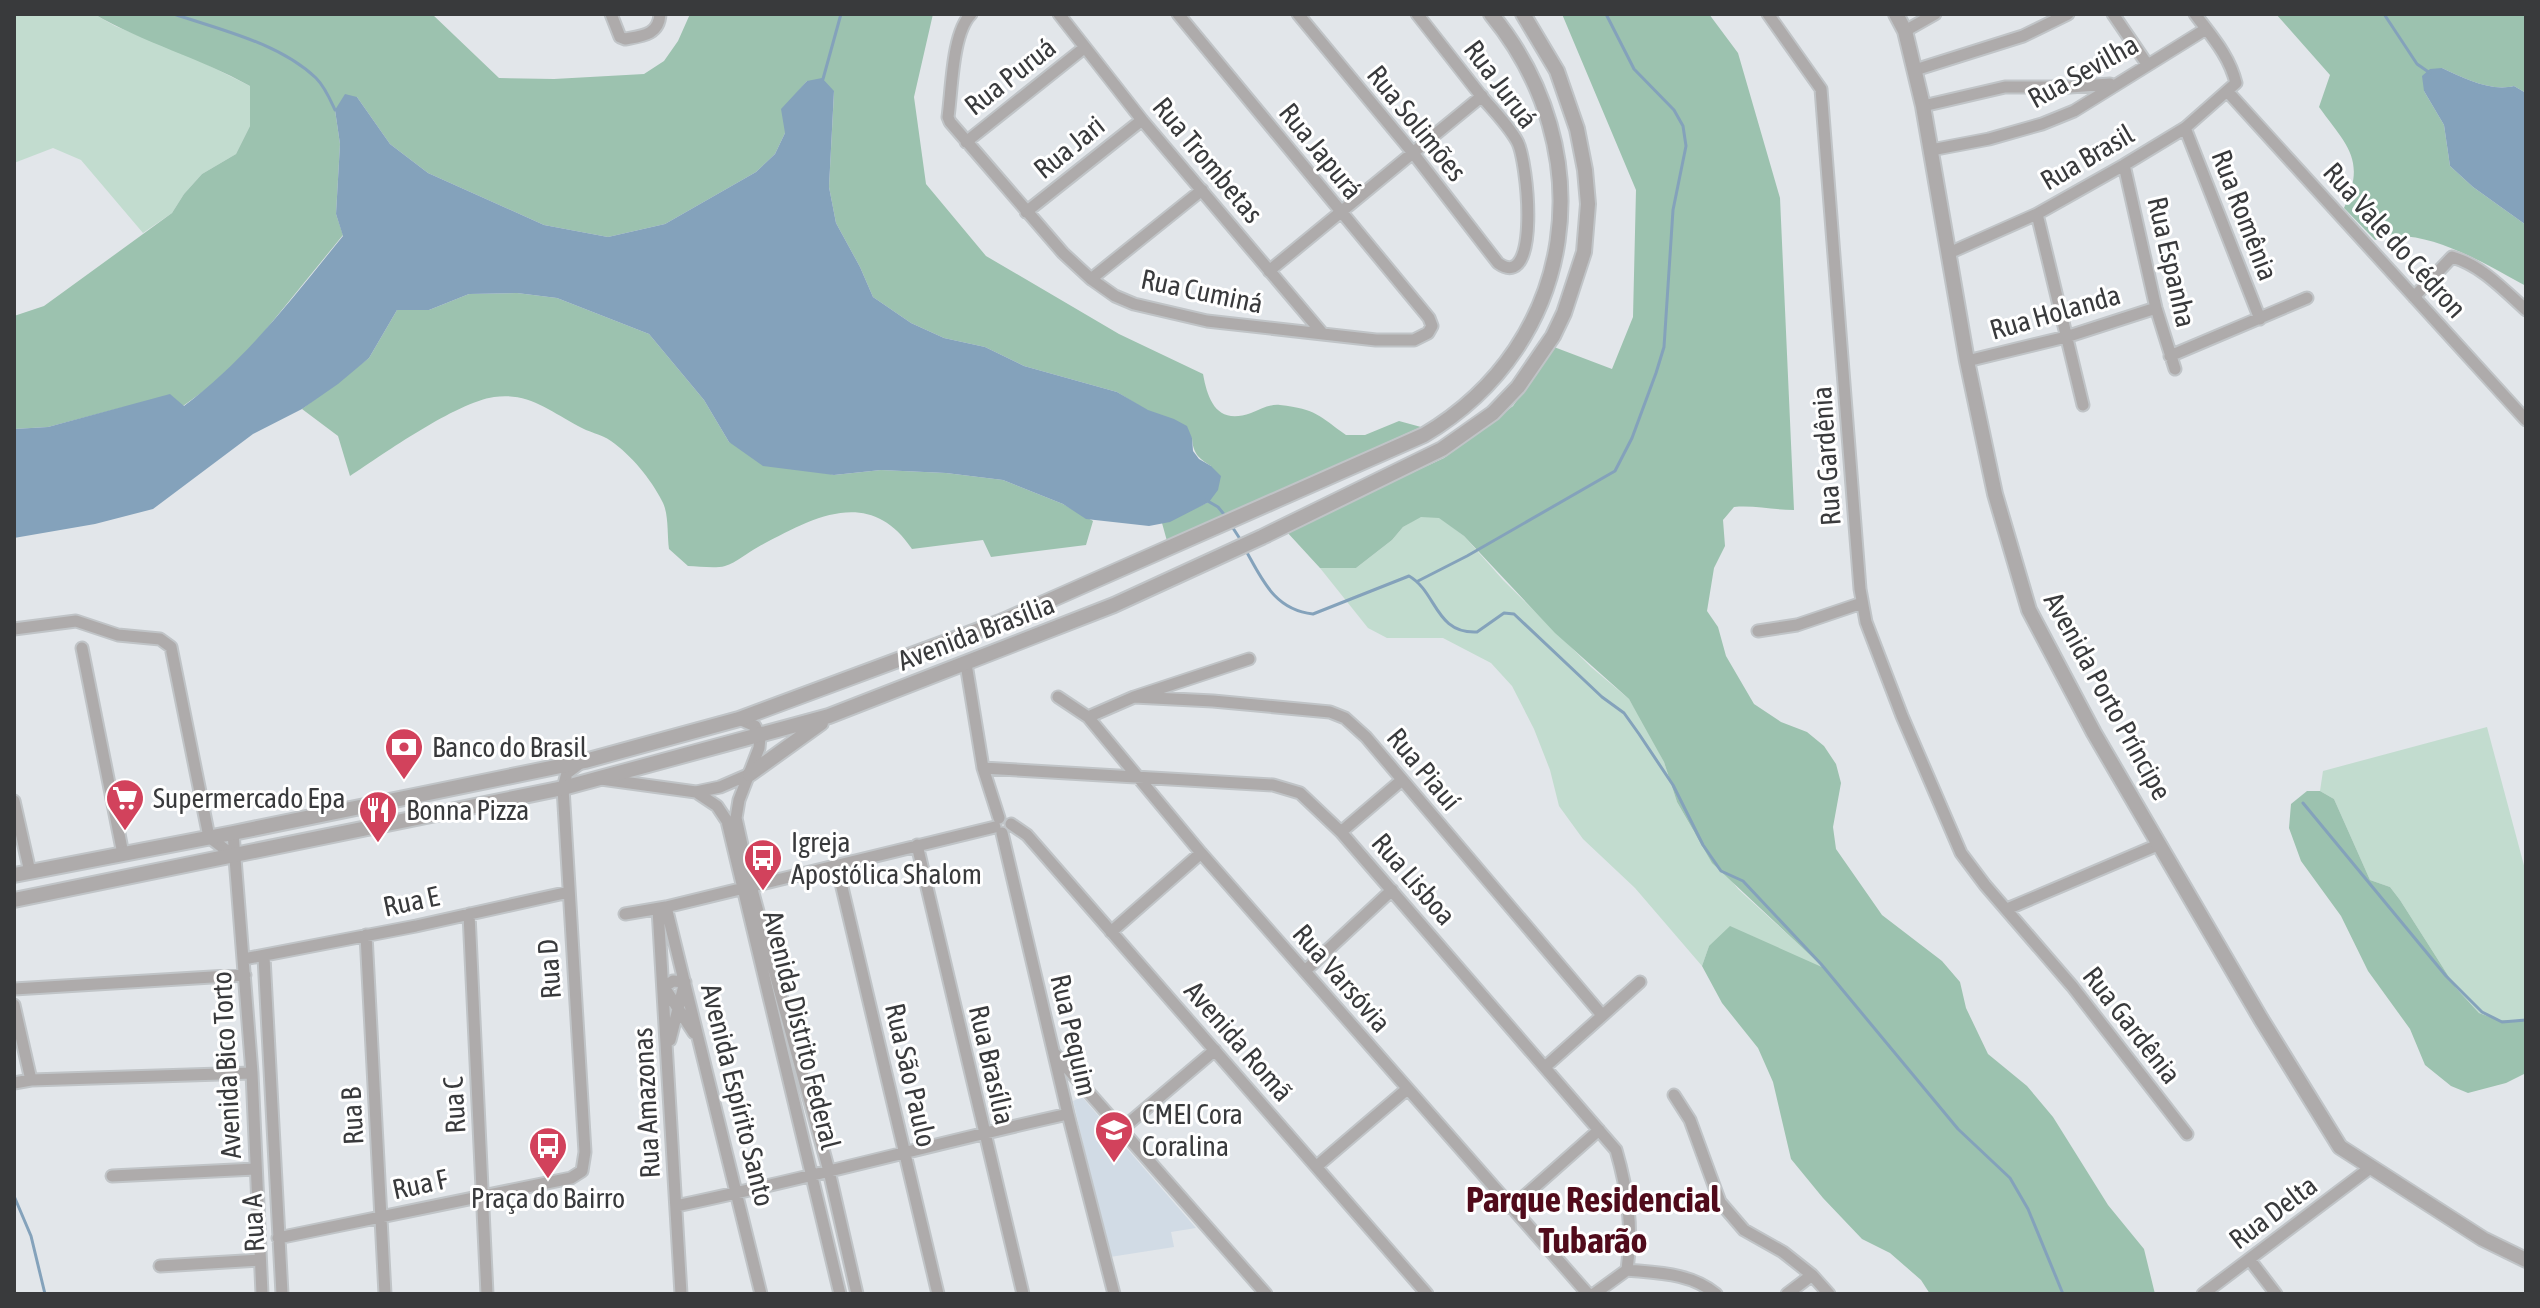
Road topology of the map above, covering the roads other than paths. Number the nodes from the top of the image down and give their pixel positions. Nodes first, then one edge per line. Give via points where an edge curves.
1 (660, 14) edge
2 (971, 14) edge
3 (1059, 14) edge
4 (1178, 14) edge
5 (1298, 14) edge
6 (1417, 14) edge
7 (1491, 14) edge
8 (1523, 14) edge
9 (1768, 14) edge
10 (1896, 14) edge
11 (1935, 14) edge
12 (2068, 14) edge
13 (2113, 14) edge
14 (2195, 14) edge
15 (612, 17) edge
16 (2206, 29) junction
17 (1905, 31) junction
18 (1084, 48) junction
19 (2147, 64) junction
20 (1915, 70) junction
21 (2115, 84) junction
22 (2232, 87) junction
23 (1482, 96) junction
24 (1923, 106) junction
25 (1142, 120) junction
26 (2185, 128) junction
27 (966, 142) junction
28 (1931, 150) junction
29 (1413, 153) junction
30 (2124, 165) junction
31 (1202, 190) junction
32 (1026, 212) junction
33 (1341, 213) junction
34 (2037, 214) junction
35 (1949, 253) junction
36 (1498, 263) joint
37 (1269, 271) junction
38 (1091, 279) junction
39 (2414, 297) junction
40 (2307, 298) dead end
41 (2156, 308) junction
42 (2526, 310) edge
43 (1429, 318) joint
44 (2260, 319) junction
45 (1323, 334) junction
46 (2066, 337) junction
47 (2170, 356) junction
48 (1967, 361) junction
49 (2175, 369) dead end
50 (2083, 405) dead end
51 (2526, 420) edge
52 (1862, 603) junction
53 (14, 629) edge
54 (1758, 631) dead end
55 (82, 648) dead end
56 (1249, 659) dead end
57 (966, 664) junction
58 (1058, 697) dead end
59 (1134, 697) junction
60 (829, 716) junction
61 (1088, 717) junction
62 (739, 719) junction
63 (760, 737) junction
64 (585, 761) junction
65 (983, 768) junction
66 (750, 774) junction
67 (1136, 775) junction
68 (600, 779) junction
69 (1402, 780) junction
70 (563, 788) junction
71 (696, 792) junction
72 (14, 801) edge
73 (1002, 825) junction
74 (1341, 832) junction
75 (233, 833) junction
76 (209, 837) junction
77 (2160, 844) junction
78 (917, 845) junction
79 (1201, 853) junction
80 (123, 854) junction
81 (235, 857) junction
82 (837, 866) junction
83 (30, 872) junction
84 (14, 875) edge
85 (747, 888) junction
86 (1392, 890) junction
87 (569, 892) junction
88 (14, 900) edge
89 (662, 908) junction
90 (2007, 909) junction
91 (469, 914) junction
92 (625, 914) dead end
93 (1111, 932) junction
94 (366, 935) junction
95 (264, 957) junction
96 (244, 959) junction
97 (1305, 971) junction
98 (245, 975) junction
99 (685, 982) junction
100 (1640, 982) dead end
101 (664, 987) junction
102 (14, 989) edge
103 (14, 1005) edge
104 (678, 1008) junction
105 (1602, 1015) junction
106 (701, 1044) junction
107 (1215, 1050) junction
108 (1053, 1052) junction
109 (666, 1055) junction
110 (1545, 1067) junction
111 (252, 1073) junction
112 (31, 1080) junction
113 (14, 1083) edge
114 (1406, 1090) junction
115 (1674, 1095) dead end
116 (1068, 1114) junction
117 (1122, 1129) junction
118 (1599, 1130) junction
119 (983, 1132) junction
120 (2187, 1134) dead end
121 (904, 1151) junction
122 (1317, 1166) junction
123 (2370, 1168) junction
124 (255, 1169) junction
125 (829, 1171) junction
126 (112, 1176) dead end
127 (813, 1176) junction
128 (571, 1178) joint
129 (738, 1193) junction
130 (483, 1196) junction
131 (676, 1206) junction
132 (1511, 1208) junction
133 (382, 1216) junction
134 (278, 1238) junction
135 (260, 1260) junction
136 (2250, 1260) junction
137 (2526, 1260) edge
138 (160, 1266) dead end
139 (1627, 1270) junction
140 (1812, 1275) junction
141 (1424, 1290) edge
142 (262, 1294) edge
143 (282, 1294) edge
144 (385, 1294) edge
145 (487, 1294) edge
146 (681, 1294) edge
147 (761, 1294) edge
148 (840, 1294) edge
149 (857, 1294) edge
150 (938, 1294) edge
151 (1023, 1294) edge
152 (1114, 1294) edge
153 (1266, 1294) edge
154 (1410, 1294) edge
155 (1588, 1294) edge
156 (1594, 1294) edge
157 (1716, 1294) edge
158 (1787, 1294) edge
159 (1829, 1294) edge
160 (2203, 1294) edge
161 (2276, 1294) edge

1 - 15 street via 652,32 625,39
2 - 27 street, Rua Cuminá via 959,37 948,117
3 - 18 street, Rua Trombetas
4 - 33 street, Rua Japurá
5 - 29 street, Rua Solimões
6 - 23 street, Rua Juruá
7 - 62 street, Avenida Brasília via 1535,81 1554,143 1562,217 1558,253 1537,312 1501,371 1476,398 1424,435 1003,621
8 - 57 street, Avenida Brasília via 1569,101 1588,204 1584,252 1558,324 1518,387 1466,434 1417,462 1114,605
9 - 52 street, Rua Gardênia via 1821,89
10 - 17 street, Avenida Porto Príncipe
11 - 17 street
12 - 20 street via 2023,36
13 - 19 street
14 - 16 street, Rua Vale do Cédron
16 - 19 street, Rua Sevilha
16 - 22 street, Rua Vale do Cédron via 2232,66
17 - 20 street, Avenida Porto Príncipe
18 - 25 street, Rua Trombetas
18 - 27 street, Rua Puruá
19 - 21 street, Rua Sevilha
20 - 24 street, Avenida Porto Príncipe
21 - 24 street via 2005,87
21 - 28 street, Rua Sevilha via 2042,124
22 - 26 street, Rua Brasil
22 - 39 street, Rua Vale do Cédron
23 - 29 street
23 - 36 street, Rua Juruá via 1518,142 1526,165 1524,254 1512,267
24 - 28 street, Avenida Porto Príncipe
25 - 31 street, Rua Trombetas
25 - 32 street, Rua Jari
26 - 30 street, Rua Brasil
26 - 44 street, Rua Romênia
27 - 32 street, Rua Cuminá
28 - 35 street, Avenida Porto Príncipe
29 - 33 street
29 - 36 street, Rua Solimões
30 - 34 street, Rua Brasil
30 - 41 street, Rua Espanha
31 - 37 street, Rua Trombetas
31 - 38 street
32 - 38 street, Rua Cuminá
33 - 37 street
33 - 43 street, Rua Japurá
34 - 35 street, Rua Brasil
34 - 46 street
35 - 48 street, Avenida Porto Príncipe
37 - 45 street, Rua Trombetas
38 - 45 street, Rua Cuminá via 1115,296 1155,311
39 - 42 street via 2452,257 2465,260
39 - 51 street, Rua Vale do Cédron
40 - 44 street
41 - 46 street, Rua Holanda
41 - 47 street, Rua Espanha
43 - 45 street, Rua Cuminá via 1431,330 1414,340
44 - 47 street
46 - 48 street, Rua Holanda
46 - 50 street
47 - 49 street, Rua Espanha
48 - 77 street, Avenida Porto Príncipe via 2002,523 2029,610
52 - 54 street via 1797,625
52 - 90 street, Rua Gardênia via 1961,853
53 - 76 street via 76,621 118,635 160,639 171,647
55 - 80 street
56 - 59 street
57 - 60 street, Avenida Brasília
57 - 65 street, Rua Pequim
58 - 61 street, Rua Varsóvia
59 - 61 street
59 - 69 street, Rua Piauí via 1339,714
60 - 63 street, Avenida Brasília
60 - 66 street
61 - 67 street, Rua Varsóvia
62 - 63 street via 753,724
62 - 64 street, Avenida Brasília
63 - 66 street, Avenida Distrito Federal
63 - 68 street, Avenida Brasília
64 - 70 street via 567,773
64 - 75 street, Avenida Brasília
65 - 67 street, Rua Lisboa
65 - 73 street, Rua Pequim
66 - 71 street
66 - 85 street, Avenida Distrito Federal via 736,818
67 - 74 street, Rua Lisboa via 1291,789
67 - 79 street, Rua Varsóvia
68 - 70 street, Avenida Brasília
68 - 71 street
69 - 74 street
69 - 105 street, Rua Piauí
70 - 81 street, Avenida Brasília
70 - 87 street, Rua D
71 - 85 street, Avenida Distrito Federal via 723,813
72 - 83 street
73 - 78 street
73 - 93 street, Avenida Romã via 1027,835
73 - 108 street, Rua Pequim
74 - 86 street, Rua Lisboa
75 - 76 street, Avenida Brasília
75 - 81 street, Avenida Bico Torto
76 - 80 street, Avenida Brasília
76 - 81 street
77 - 90 street
77 - 123 street, Avenida Porto Príncipe via 2340,1147
78 - 82 street
78 - 119 street, Rua Brasília
79 - 93 street
79 - 97 street, Rua Varsóvia
80 - 83 street, Avenida Brasília
81 - 88 street, Avenida Brasília
81 - 96 street, Avenida Bico Torto
82 - 85 street
82 - 121 street, Rua São Paulo
83 - 84 street, Avenida Brasília
85 - 89 street
85 - 125 street, Avenida Distrito Federal
85 - 127 street, Avenida Distrito Federal
86 - 97 street
86 - 110 street, Rua Lisboa
87 - 91 street, Rua E
87 - 128 street, Rua D via 585,1152 582,1171
89 - 92 street
89 - 99 street, Avenida Espírito Santo
89 - 101 street, Rua Amazonas
90 - 120 street, Rua Gardênia
91 - 94 street, Rua E
91 - 130 street, Rua C
93 - 107 street, Avenida Romã
94 - 95 street, Rua E
94 - 133 street, Rua B
95 - 96 street, Rua E
95 - 134 street, Rua A
96 - 98 street, Avenida Bico Torto
97 - 114 street, Rua Varsóvia
98 - 102 street
98 - 111 street, Avenida Bico Torto
99 - 101 street
99 - 104 street
99 - 106 street, Avenida Espírito Santo
100 - 105 street
101 - 104 street
101 - 109 street, Rua Amazonas
103 - 112 street
104 - 106 street
104 - 109 street
105 - 110 street
106 - 129 street, Avenida Espírito Santo
107 - 117 street
107 - 122 street, Avenida Romã
108 - 116 street, Rua Pequim
108 - 117 street
109 - 131 street, Rua Amazonas
110 - 118 street, Rua Lisboa
111 - 112 street
111 - 124 street, Avenida Bico Torto
112 - 113 street
114 - 122 street
114 - 132 street, Rua Varsóvia
115 - 140 street via 1690,1120 1720,1202 1744,1230
116 - 119 street
116 - 152 street, Rua Pequim
117 - 153 street
118 - 132 street
118 - 139 street, Rua Lisboa via 1616,1150 1626,1183
119 - 121 street
119 - 151 street, Rua Brasília
121 - 125 street
121 - 150 street, Rua São Paulo
122 - 141 street, Avenida Romã
123 - 136 street, Rua Delta
123 - 137 street, Avenida Porto Príncipe
124 - 126 street
124 - 135 street, Avenida Bico Torto
125 - 127 street
125 - 149 street, Avenida Distrito Federal
127 - 129 street
127 - 148 street, Avenida Distrito Federal
128 - 130 street, Rua F
129 - 131 street
129 - 147 street, Avenida Espírito Santo
130 - 133 street, Rua F
130 - 145 street, Rua C
131 - 146 street, Rua Amazonas
132 - 155 street, Rua Varsóvia
133 - 134 street, Rua F
133 - 144 street, Rua B
134 - 143 street, Rua A
135 - 138 street
135 - 142 street, Avenida Bico Torto
136 - 160 street, Rua Delta
136 - 161 street
139 - 156 street
139 - 157 street via 1675,1274
140 - 158 street
140 - 159 street
141 - 154 street

